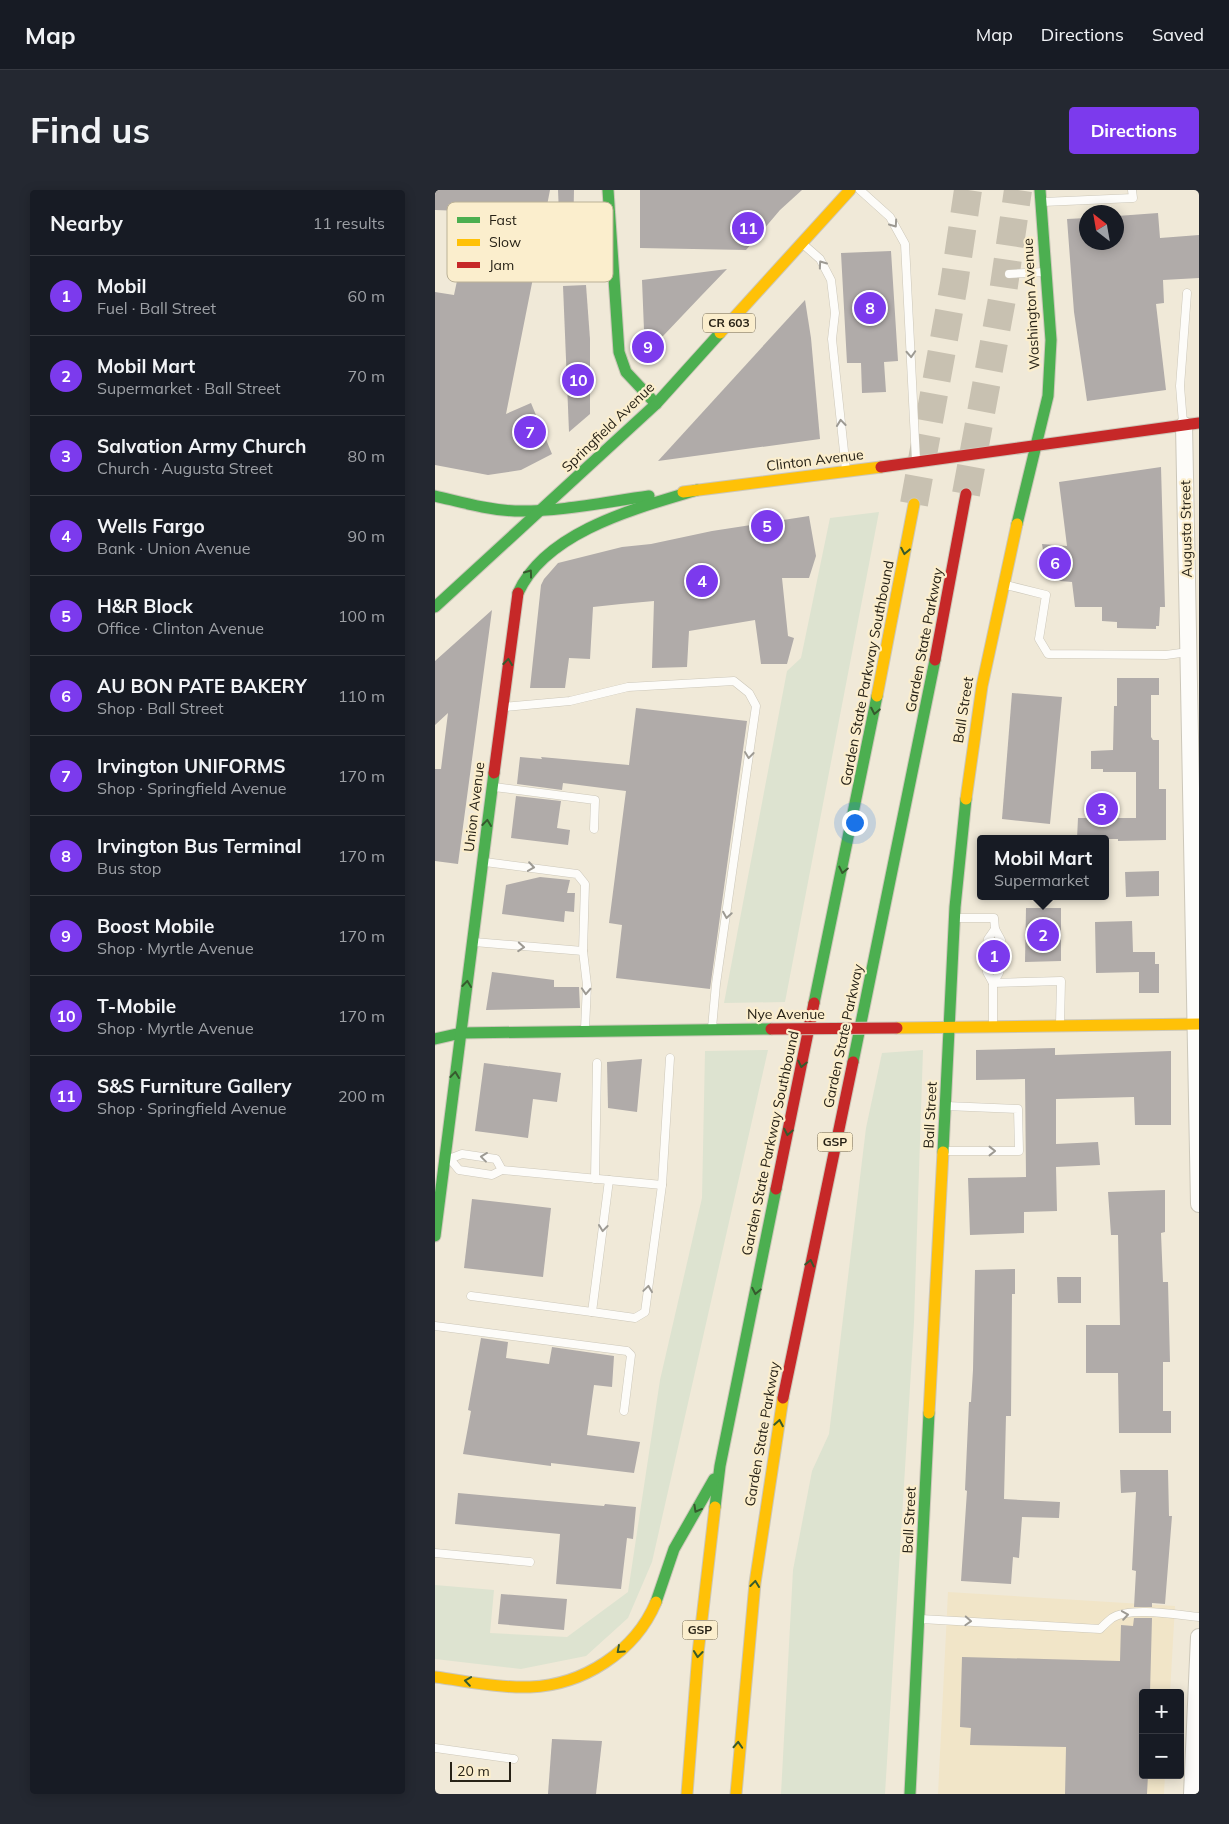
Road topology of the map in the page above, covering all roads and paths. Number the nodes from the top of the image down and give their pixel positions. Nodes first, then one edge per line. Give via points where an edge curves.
1 (850, 190) edge
2 (859, 190) edge
3 (1040, 190) edge
4 (1096, 190) edge
5 (1132, 190) edge
6 (1096, 200) junction
7 (1041, 202) junction
8 (802, 243) junction
9 (1046, 272) junction
10 (1009, 274) dead end
11 (613, 280) edge
12 (1187, 293) dead end
13 (656, 404) junction
14 (1191, 424) edge
15 (1038, 446) junction
16 (916, 463) junction
17 (846, 472) junction
18 (697, 490) junction
19 (966, 494) tunnel mouth
20 (435, 496) edge
21 (914, 504) tunnel mouth
22 (543, 510) junction
23 (1003, 584) junction
24 (1193, 597) edge
25 (435, 607) edge
26 (1188, 652) junction
27 (502, 707) junction
28 (492, 787) junction
29 (593, 829) dead end
30 (483, 862) junction
31 (954, 918) junction
32 (995, 929) junction
33 (989, 939) dead end
34 (1001, 940) dead end
35 (472, 942) junction
36 (583, 951) junction
37 (987, 972) dead end
38 (999, 973) dead end
39 (993, 983) junction
40 (1197, 1024) edge
41 (993, 1026) junction
42 (1060, 1026) junction
43 (950, 1027) junction
44 (712, 1029) junction
45 (585, 1031) junction
46 (461, 1032) junction
47 (435, 1039) edge
48 (670, 1058) dead end
49 (597, 1063) dead end
50 (440, 1105) dead end
51 (945, 1106) junction
52 (450, 1117) junction
53 (943, 1151) junction
54 (443, 1159) edge
55 (503, 1170) junction
56 (595, 1179) junction
57 (609, 1180) junction
58 (662, 1185) junction
59 (1199, 1204) edge
60 (437, 1209) edge
61 (435, 1236) edge
62 (471, 1296) dead end
63 (592, 1312) junction
64 (435, 1326) edge
65 (624, 1410) dead end
66 (720, 1466) junction
67 (435, 1553) edge
68 (530, 1562) dead end
69 (1199, 1617) edge
70 (919, 1619) junction
71 (1199, 1637) edge
72 (435, 1677) edge
73 (435, 1748) edge
74 (514, 1759) dead end
75 (687, 1794) edge
76 (736, 1794) edge
77 (910, 1794) edge
78 (1192, 1794) edge

1 - 8 main road, Springfield Avenue / CR 603
2 -> 16 lane via 890,217 905,244
3 - 7 main road, Washington Avenue
4 - 6 lane
5 - 6 lane via 1133,198
6 - 7 lane
7 - 9 main road, Washington Avenue
8 - 13 main road, Springfield Avenue / CR 603
17 -> 8 lane via 832,338 835,313 831,280 820,260
9 - 10 lane
9 - 15 main road, Washington Avenue via 1051,359 1048,396
11 - 13 main road via 621,362 633,381
12 - 14 lane via 1180,386
13 - 22 main road, Springfield Avenue / CR 603
14 - 15 main road, Clinton Avenue
14 - 24 street, Augusta Street
15 - 16 main road, Clinton Avenue
15 - 23 main road, Ball Street
16 - 17 main road, Clinton Avenue
17 - 18 main road, Clinton Avenue
18 - 22 main road, Clinton Avenue
27 -> 18 main road, Union Avenue via 517,595 536,564 555,548 593,529
76 -> 19 main road, Garden State Parkway / GSP via 754,1589 783,1397 927,708
20 - 22 main road, Clinton Avenue via 502,510
21 -> 66 main road, Garden State Parkway Southbound / GSP via 861,782
22 - 25 main road, Springfield Avenue / CR 603
23 - 26 lane via 1046,596 1039,639 1048,654 1166,655
23 - 31 main road, Ball Street via 973,742
24 - 26 street, Augusta Street
26 - 40 street, Augusta Street
27 - 28 main road, Union Avenue
27 -> 44 lane via 570,701 628,687 734,681 749,694 755,706
28 - 29 lane via 595,800
30 -> 28 main road, Union Avenue
30 - 35 main road, Union Avenue
30 -> 36 lane via 577,874 585,884
31 - 32 lane via 994,918
31 - 43 main road, Ball Street
32 - 33 lane
32 - 34 lane
35 -> 36 lane
46 -> 35 main road, Union Avenue
36 -> 45 lane via 587,985
37 - 39 lane
38 - 39 lane
39 - 41 lane
39 - 42 lane via 1061,981
40 - 42 main road, Nye Avenue
40 - 59 street, Augusta Street
41 - 42 main road, Nye Avenue
41 - 43 main road, Nye Avenue
43 - 44 main road, Nye Avenue, bridge
43 - 51 main road, Ball Street
44 - 45 main road, Nye Avenue
45 - 46 main road, Nye Avenue
46 - 47 main road, Nye Avenue
52 -> 46 main road, Union Avenue
48 - 58 lane
49 - 56 lane
50 - 52 main road
51 - 53 main road, Ball Street
53 -> 51 lane via 1019,1151 1018,1109
52 - 54 main road, Union Avenue
53 - 70 main road, Ball Street
54 - 55 lane via 459,1170 492,1175
55 -> 54 lane via 496,1159 462,1154
54 - 60 main road, Union Avenue
55 - 56 lane
56 - 57 lane
57 - 58 lane
57 -> 63 lane
63 -> 58 lane via 635,1318 645,1312
60 - 61 main road, Union Avenue
62 - 63 lane
64 - 65 lane via 627,1351 631,1355
66 -> 72 main road via 669,1559 661,1588 646,1621 624,1648 611,1658 581,1676 548,1685 514,1686
66 -> 75 main road, Garden State Parkway Southbound / GSP via 698,1653
67 - 68 lane
70 -> 69 lane via 1100,1629 1122,1614
70 - 77 main road, Ball Street
71 - 78 street
73 - 74 lane

